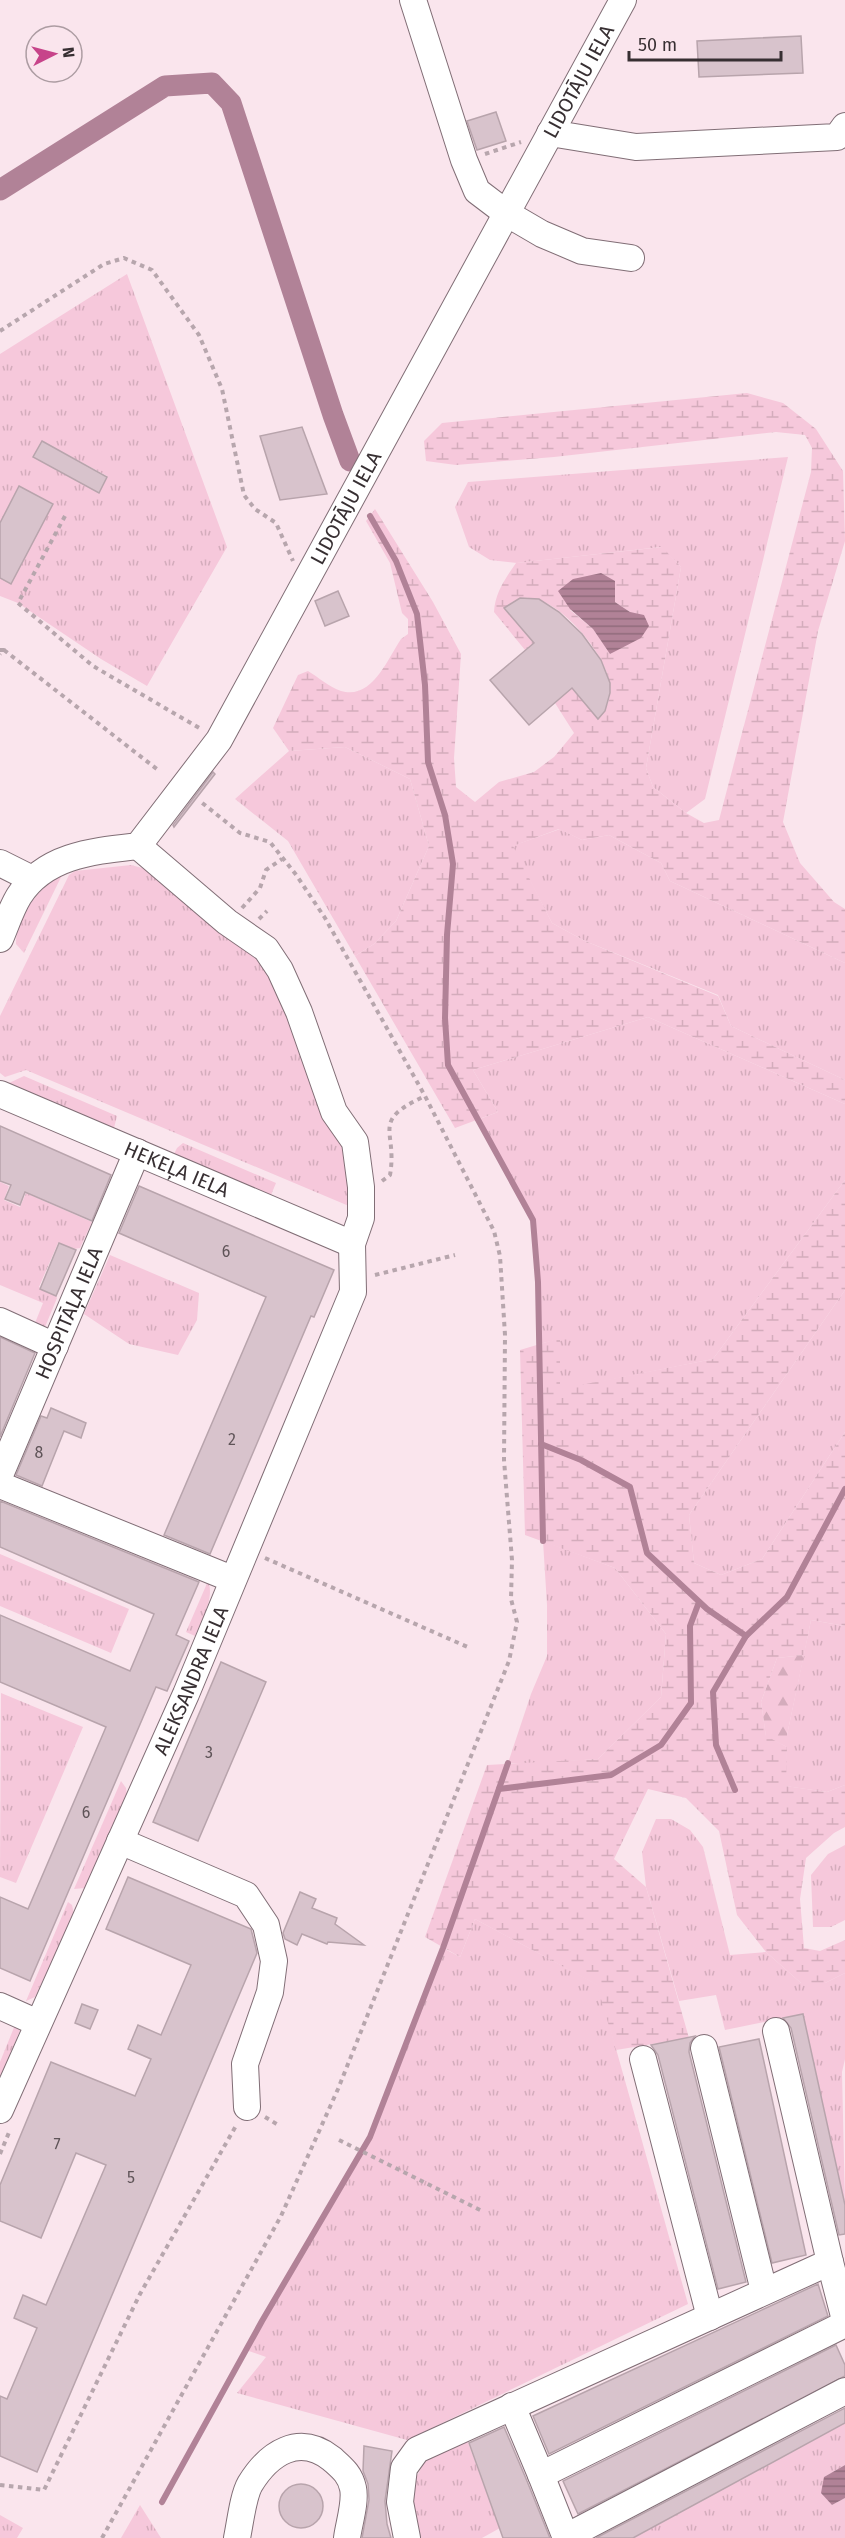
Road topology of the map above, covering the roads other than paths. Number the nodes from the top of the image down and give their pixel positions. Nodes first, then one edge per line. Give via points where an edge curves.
1 (413, 0) edge
2 (623, 0) edge
3 (845, 126) edge
4 (550, 133) junction
5 (506, 213) junction
6 (631, 258) dead end
7 (138, 846) junction
8 (0, 863) edge
9 (32, 879) junction
10 (0, 939) edge
11 (0, 1094) edge
12 (137, 1152) junction
13 (352, 1244) junction
14 (0, 1321) edge
15 (55, 1346) junction
16 (0, 1475) edge
17 (0, 1485) edge
18 (232, 1579) junction
19 (120, 1841) junction
20 (0, 2006) edge
21 (38, 2023) junction
22 (776, 2031) dead end
23 (704, 2048) dead end
24 (643, 2059) dead end
25 (247, 2107) road end
26 (0, 2110) edge
27 (830, 2262) junction
28 (764, 2291) junction
29 (710, 2317) junction
30 (845, 2322) edge
31 (845, 2391) edge
32 (512, 2406) junction
33 (541, 2475) junction
34 (566, 2537) edge
35 (237, 2538) edge
36 (347, 2538) edge
37 (407, 2538) edge

1 - 5 street via 477,191
2 - 4 street, LIDOTĀJU IELA
3 - 4 street via 837,137 636,147
4 - 5 street, LIDOTĀJU IELA
5 - 6 street via 582,251
5 - 7 street, LIDOTĀJU IELA via 219,740
7 - 9 street via 76,855
7 - 13 street via 266,949 280,970 334,1112 355,1142 361,1218
8 - 9 street
9 - 10 street via 18,898
11 - 12 street, HEKEĻA IELA
12 - 13 street, HEKEĻA IELA
12 - 15 street, HOSPITĀĻA IELA
13 - 18 street, ALEKSANDRA IELA via 352,1292
14 - 15 street
15 - 16 street, HOSPITĀĻA IELA
17 - 18 street
18 - 19 street, ALEKSANDRA IELA
19 - 21 street, ALEKSANDRA IELA
19 - 25 street via 246,1895 266,1925 274,1961 270,1992 245,2064
20 - 21 street
21 - 26 street, ALEKSANDRA IELA
22 - 27 street
23 - 28 street
24 - 29 street
27 - 28 street
27 - 30 street
28 - 29 street
29 - 32 street
30 - 33 street
31 - 34 street
32 - 33 street
32 - 37 street via 417,2450 404,2468 400,2502
33 - 34 street
35 - 36 street via 248,2486 284,2449 300,2447 319,2449 347,2472 354,2490

